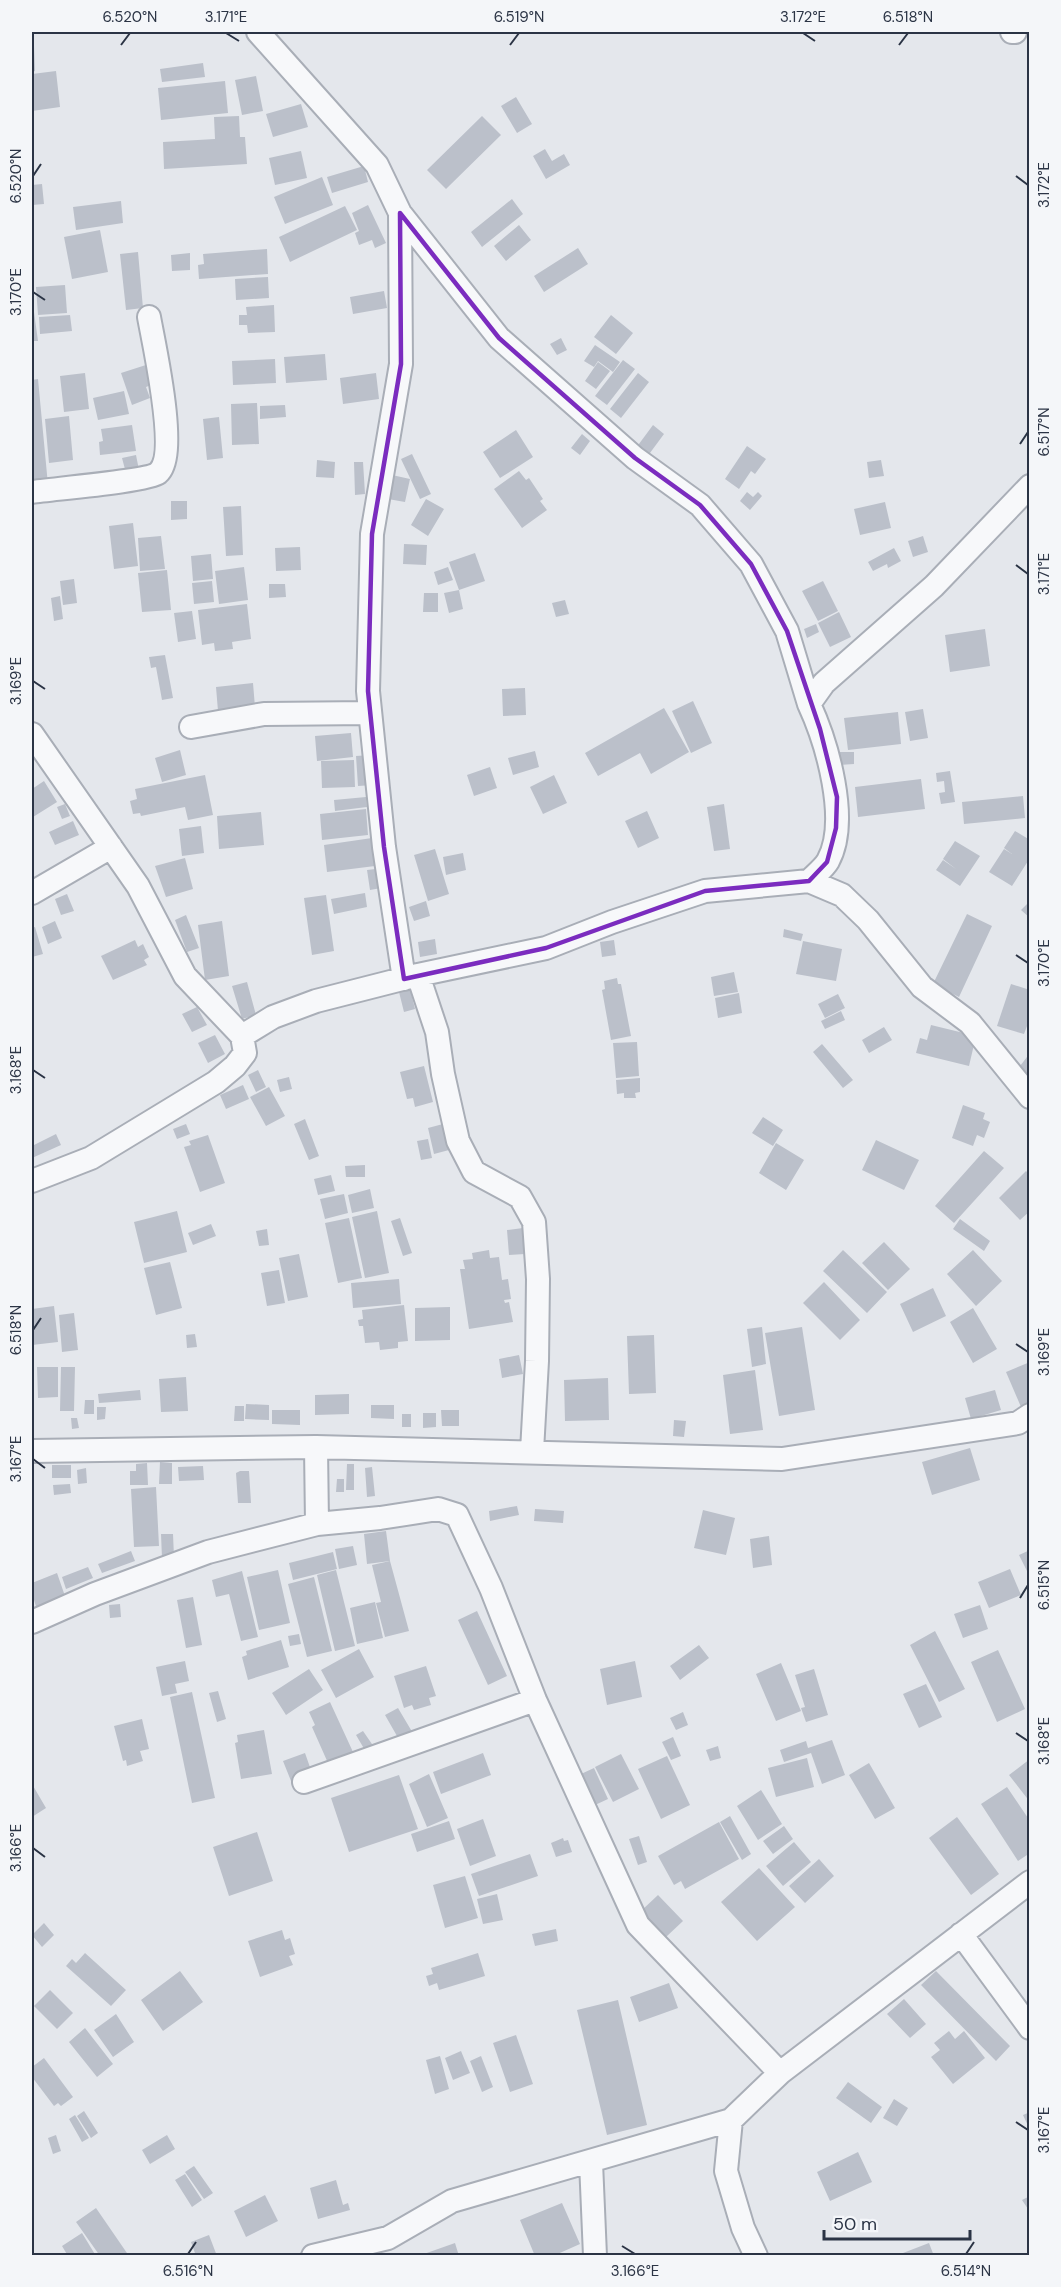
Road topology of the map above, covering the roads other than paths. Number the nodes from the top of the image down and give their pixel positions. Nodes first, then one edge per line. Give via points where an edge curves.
1 (258, 32) edge
2 (400, 213) junction
3 (149, 317) dead end
4 (1029, 486) edge
5 (32, 492) edge
6 (809, 704) junction
7 (370, 712) junction
8 (191, 727) dead end
9 (32, 734) edge
10 (111, 847) junction
11 (809, 881) junction
12 (32, 893) edge
13 (411, 977) junction
14 (242, 1036) junction
15 (1029, 1097) edge
16 (32, 1181) edge
17 (1029, 1415) edge
18 (316, 1447) junction
19 (32, 1451) edge
20 (532, 1451) junction
21 (317, 1524) junction
22 (32, 1622) edge
23 (536, 1700) junction
24 (304, 1782) dead end
25 (1029, 1882) edge
26 (961, 1934) junction
27 (1029, 2028) edge
28 (780, 2073) junction
29 (731, 2120) junction
30 (591, 2162) junction
31 (313, 2256) edge
32 (595, 2256) edge
33 (756, 2256) edge

1 - 2 street via 377,165
2 - 6 street via 499,338 634,458 700,505 751,564 787,631
2 - 7 street via 401,364 372,534
3 - 5 street via 163,396 165,465 156,475
4 - 6 street via 934,586 824,683
6 - 11 street via 820,729 837,797 833,847 827,862
7 - 8 street via 264,714
7 - 13 street via 384,848
9 - 10 street
10 - 12 street
10 - 14 street via 138,886 185,976
11 - 13 street via 705,891 546,948
11 - 15 street via 842,895 868,920 922,987 970,1023
13 - 14 street via 316,1000 273,1017
13 - 20 street via 437,1032 458,1141 474,1172 520,1197 534,1222 538,1279
14 - 16 street via 245,1053 216,1082 91,1158
17 - 20 street via 1018,1423 782,1459
18 - 19 street
18 - 20 street
18 - 21 street
21 - 22 street via 208,1552
21 - 23 street via 438,1509 457,1515
23 - 24 street
23 - 28 street via 638,1925
25 - 26 street
26 - 27 street
26 - 28 street
28 - 29 street
29 - 30 street
29 - 33 street via 726,2171
30 - 31 street via 452,2201 388,2238
30 - 32 street

